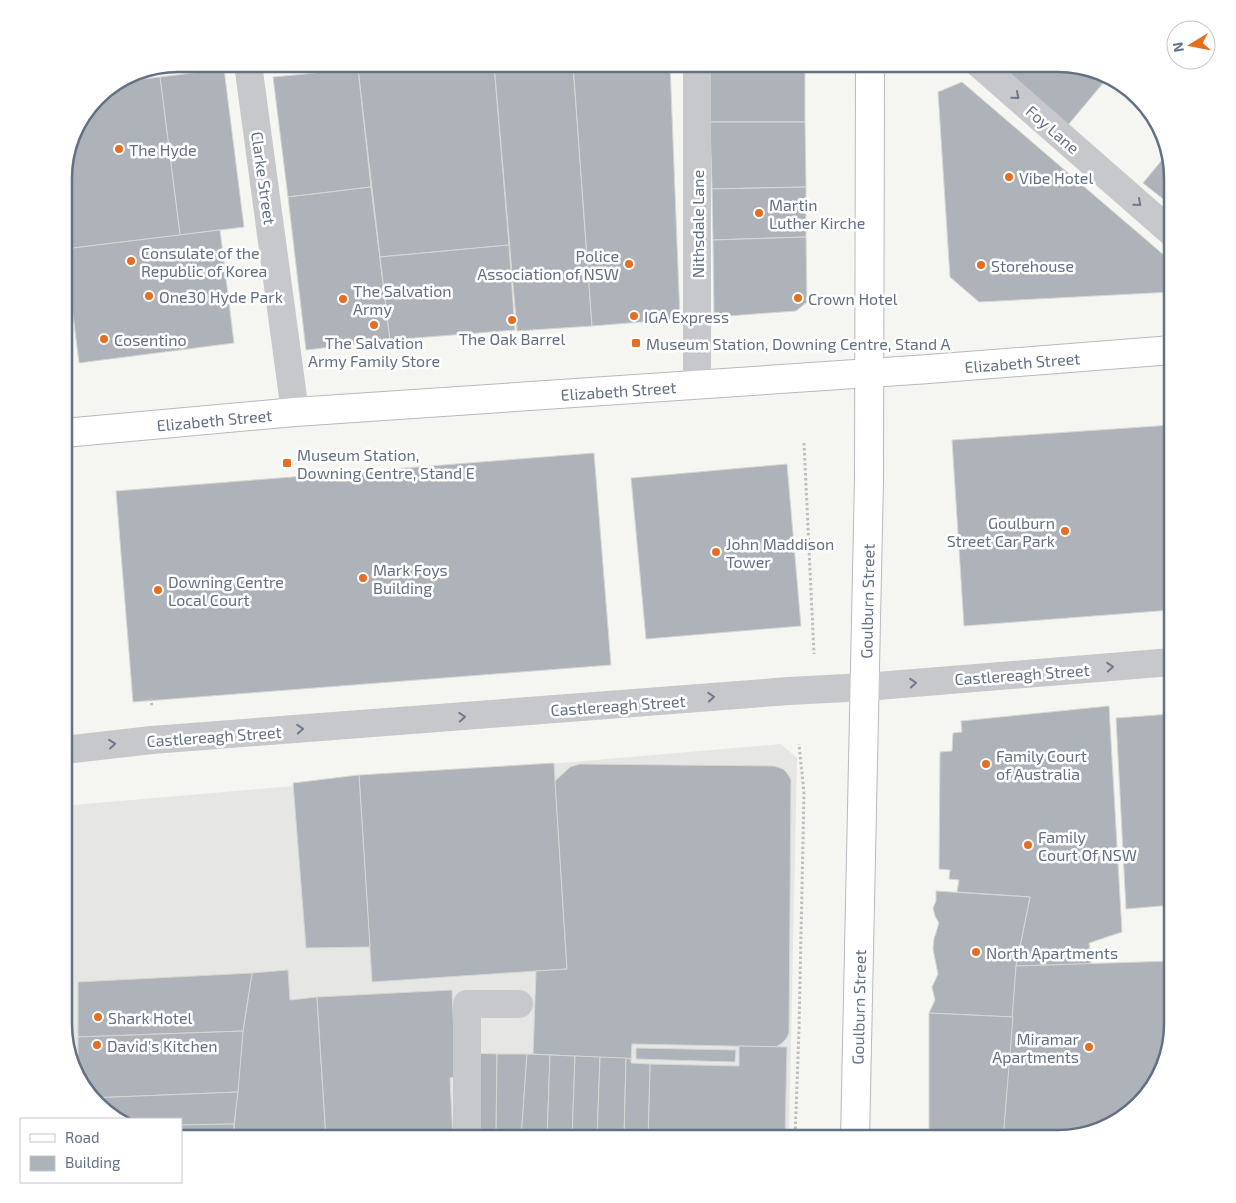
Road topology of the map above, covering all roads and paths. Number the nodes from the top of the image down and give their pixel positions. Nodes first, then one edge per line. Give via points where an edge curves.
1 (249, 72) edge
2 (697, 73) edge
3 (870, 73) edge
4 (989, 73) edge
5 (1164, 226) edge
6 (1164, 351) edge
7 (869, 373) junction
8 (697, 384) junction
9 (295, 412) junction
10 (73, 432) edge
11 (804, 443) dead end
12 (814, 654) dead end
13 (1164, 663) edge
14 (865, 687) junction
15 (151, 698) dead end
16 (152, 710) dead end
17 (799, 744) dead end
18 (72, 749) edge
19 (519, 1004) dead end
20 (467, 1130) edge
21 (795, 1130) edge
22 (855, 1130) edge

1 - 9 street, Clarke Street
2 - 8 street, Nithsdale Lane
3 - 7 main road, Goulburn Street
4 -> 5 street, Foy Lane
6 - 7 main road, Elizabeth Street
7 - 8 main road, Elizabeth Street
7 - 14 main road, Goulburn Street
8 - 9 main road, Elizabeth Street
9 - 10 main road, Elizabeth Street
11 - 12 path
14 -> 13 street, Castlereagh Street
18 -> 14 street, Castlereagh Street via 152,740
14 - 22 main road, Goulburn Street
15 - 16 path
17 - 21 path via 804,792
19 - 20 street via 467,1004

